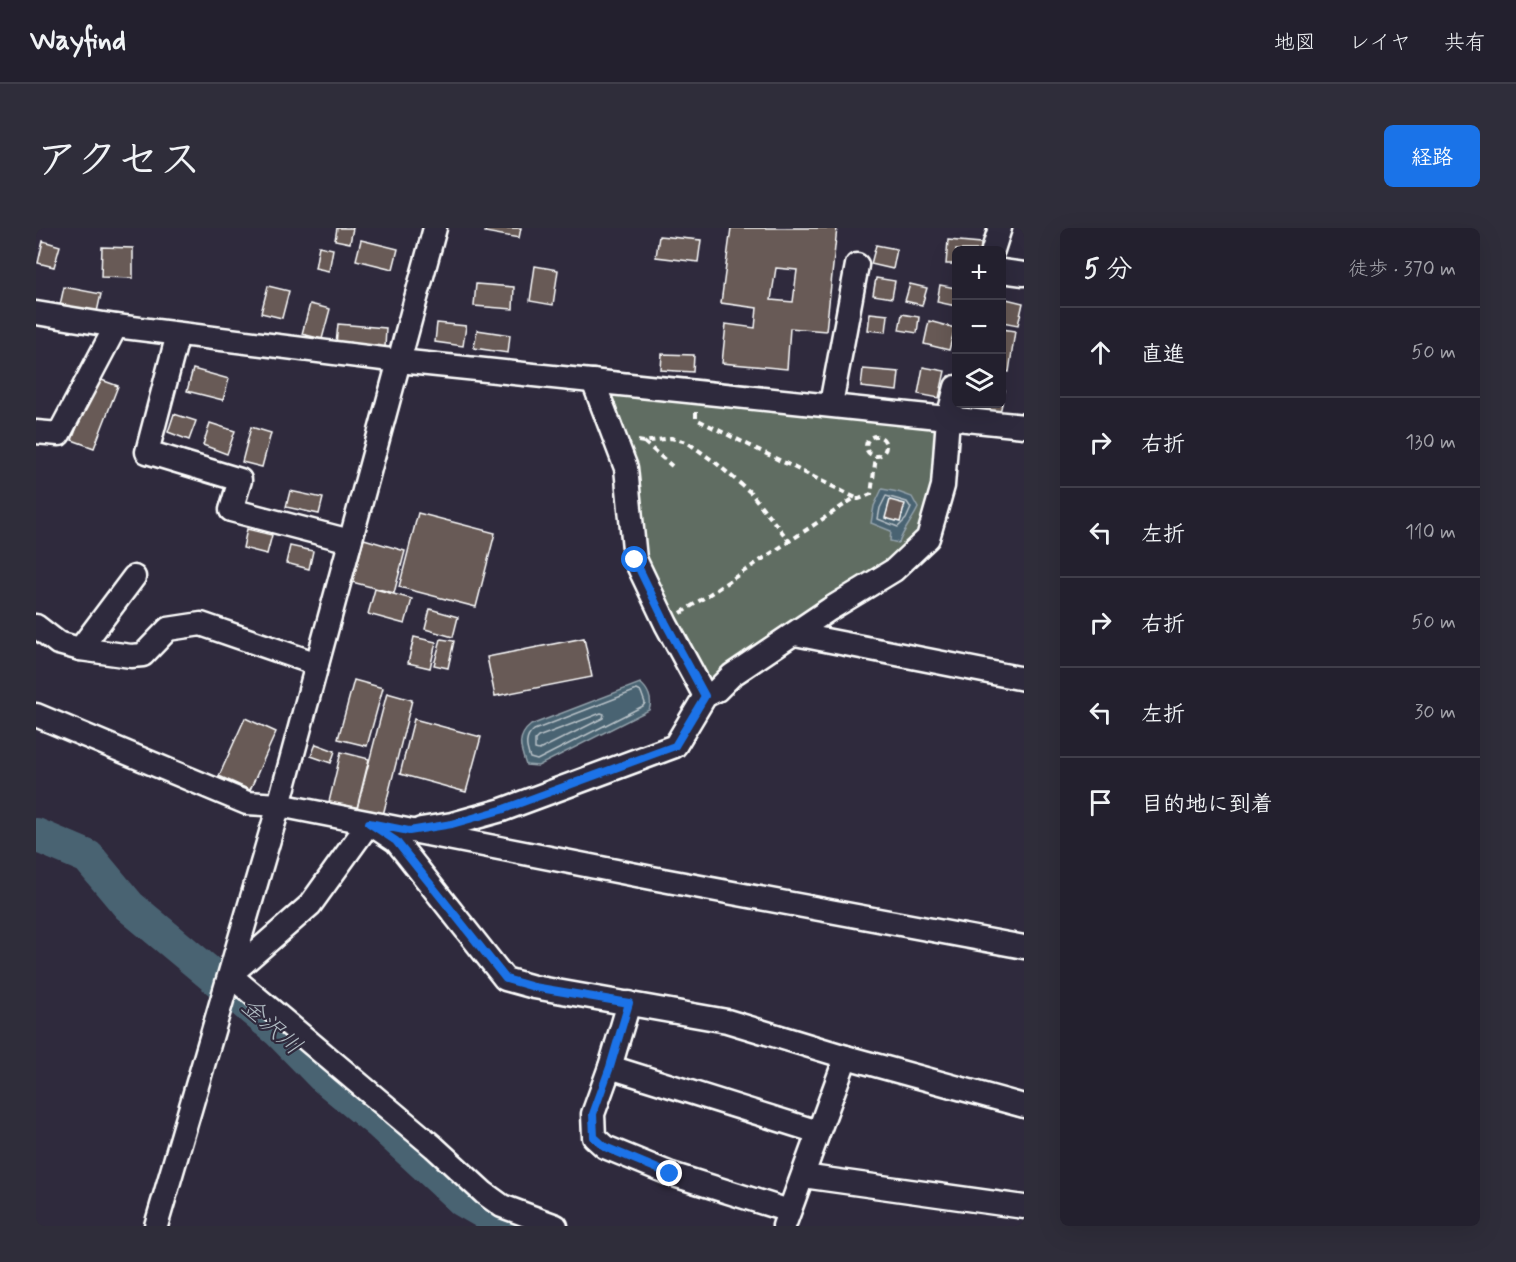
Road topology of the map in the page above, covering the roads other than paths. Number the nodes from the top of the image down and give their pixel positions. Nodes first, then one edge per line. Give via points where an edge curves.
1 (435, 228) edge
2 (1000, 228) edge
3 (994, 246) edge
4 (858, 265) dead end
5 (1006, 272) edge
6 (1024, 274) edge
7 (36, 313) edge
8 (116, 327) junction
9 (178, 334) junction
10 (399, 361) junction
11 (593, 381) junction
12 (831, 404) junction
13 (952, 404) edge
14 (948, 418) junction
15 (1024, 426) edge
16 (36, 432) edge
17 (350, 541) junction
18 (134, 577) dead end
19 (36, 626) edge
20 (795, 634) junction
21 (80, 649) junction
22 (317, 664) junction
23 (1024, 678) edge
24 (705, 696) junction
25 (36, 714) edge
26 (279, 805) junction
27 (369, 823) junction
28 (409, 831) junction
29 (1024, 947) edge
30 (230, 975) junction
31 (629, 1003) junction
32 (846, 1057) junction
33 (610, 1067) junction
34 (1024, 1106) edge
35 (818, 1132) junction
36 (802, 1176) junction
37 (1024, 1207) edge
38 (787, 1218) edge
39 (156, 1226) edge
40 (556, 1226) edge

1 - 10 street
2 - 3 street
4 - 12 street
5 - 6 street
7 - 8 street
8 - 9 street
8 - 16 street via 59,434
9 - 10 street
9 - 17 street via 147,452 240,480 231,510
10 - 11 street
10 - 17 street
11 - 12 street
11 - 24 street via 626,468 635,560
12 - 14 street
13 - 14 street
14 - 15 street
14 - 20 street via 943,486 928,538 894,570
17 - 22 street
18 - 21 street
19 - 21 street via 58,643
20 - 23 street
20 - 24 street
21 - 22 street via 142,655 168,629 201,624
22 - 26 street
24 - 28 street via 675,746 501,810
25 - 26 street via 248,803
26 - 27 street
26 - 30 street
27 - 28 street
27 - 30 street via 310,905
27 - 31 street via 396,841 506,979
28 - 29 street
30 - 39 street
30 - 40 street via 434,1146 484,1193 502,1206
31 - 32 street via 727,1021
31 - 33 street
32 - 34 street
32 - 35 street
33 - 35 street
33 - 38 street via 593,1114 594,1137 605,1147
35 - 36 street
36 - 37 street
36 - 38 street

